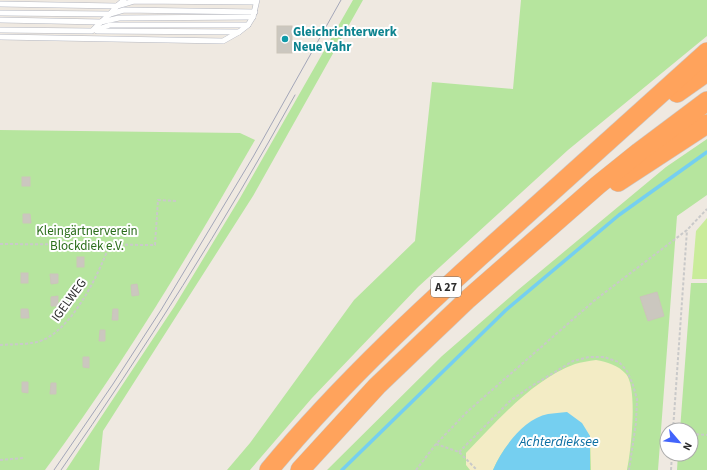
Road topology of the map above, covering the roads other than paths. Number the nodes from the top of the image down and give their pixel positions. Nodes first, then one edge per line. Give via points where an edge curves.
1 (124, 0) edge
2 (256, 0) edge
3 (0, 4) edge
4 (117, 6) junction
5 (0, 12) edge
6 (255, 12) junction
7 (110, 14) junction
8 (253, 17) junction
9 (0, 20) edge
10 (101, 22) junction
11 (248, 25) junction
12 (0, 30) edge
13 (92, 31) junction
14 (239, 32) junction
15 (0, 37) edge
16 (84, 38) junction
17 (707, 52) edge
18 (707, 72) edge
19 (707, 101) edge
20 (707, 124) edge
21 (582, 165) junction
22 (547, 229) junction
23 (270, 470) edge
24 (300, 470) edge

1 - 4 lane
2 - 4 lane via 134,1
2 - 6 lane
3 - 4 lane
4 - 7 lane
5 - 7 lane
6 - 7 lane via 124,10
6 - 8 lane
7 - 10 lane
8 - 10 lane via 119,18
8 - 11 lane
9 - 10 lane
10 - 13 lane
11 - 13 lane via 110,25
11 - 14 lane
12 - 13 lane
13 - 14 lane
13 - 16 lane
14 - 16 lane via 223,41
15 - 16 lane
17 - 21 highway
18 - 21 highway, A 27
19 - 22 highway, A 27 via 639,152
20 - 22 highway
21 - 23 highway, A 27 via 406,324 317,416
22 - 24 highway, A 27 via 424,340 377,386

